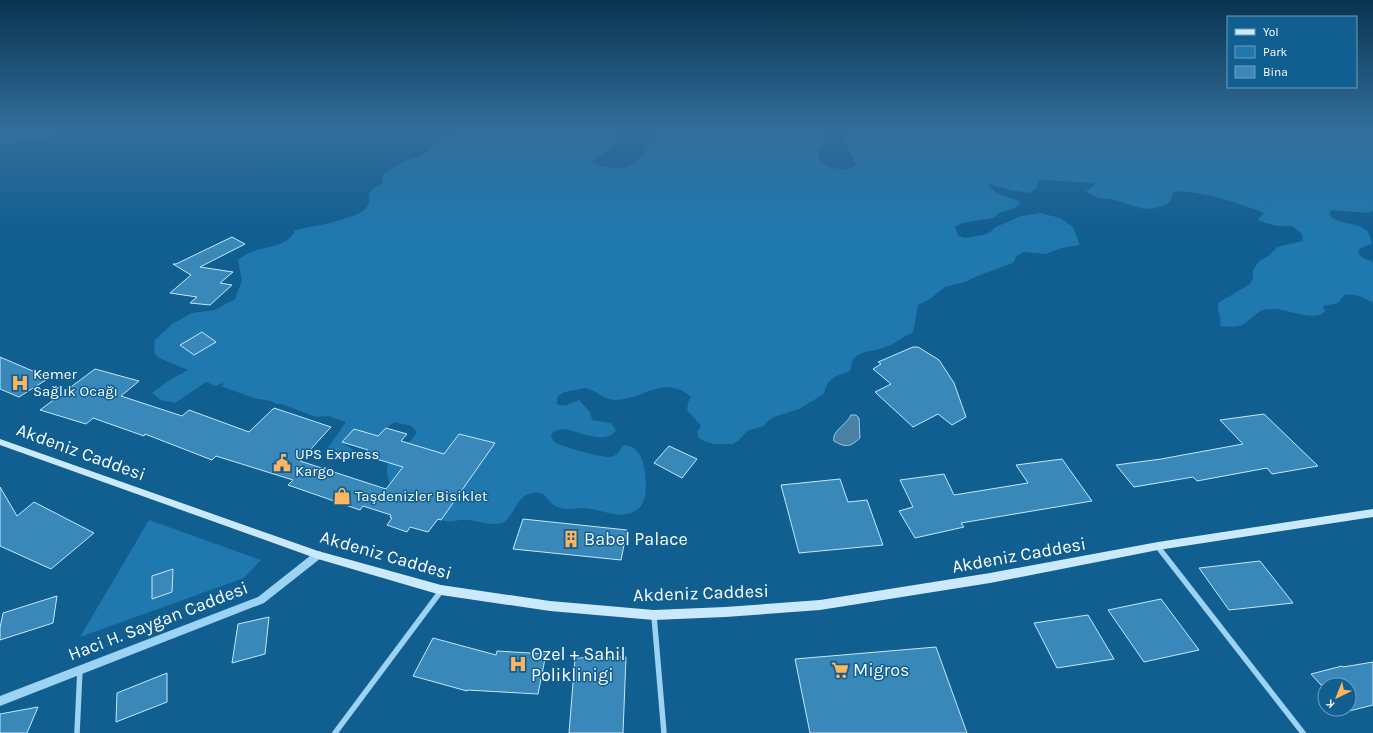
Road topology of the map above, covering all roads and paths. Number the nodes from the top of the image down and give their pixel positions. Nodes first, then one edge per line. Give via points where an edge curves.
1 (0, 442) edge
2 (1373, 513) edge
3 (1158, 546) junction
4 (318, 555) junction
5 (441, 590) junction
6 (654, 615) junction
7 (80, 669) junction
8 (0, 701) edge
9 (77, 733) edge
10 (335, 733) edge
11 (664, 733) edge
12 (1303, 733) edge

1 - 4 main road, Akdeniz Caddesi
2 - 3 main road, Akdeniz Caddesi
3 - 6 main road, Akdeniz Caddesi via 990,578 820,605
3 - 12 street
4 - 5 main road, Akdeniz Caddesi
4 - 7 street, Haci H. Saygan Caddesi via 261,600
5 - 6 main road, Akdeniz Caddesi via 550,606
5 - 10 street
6 - 11 street
7 - 8 street, Haci H. Saygan Caddesi
7 - 9 street

